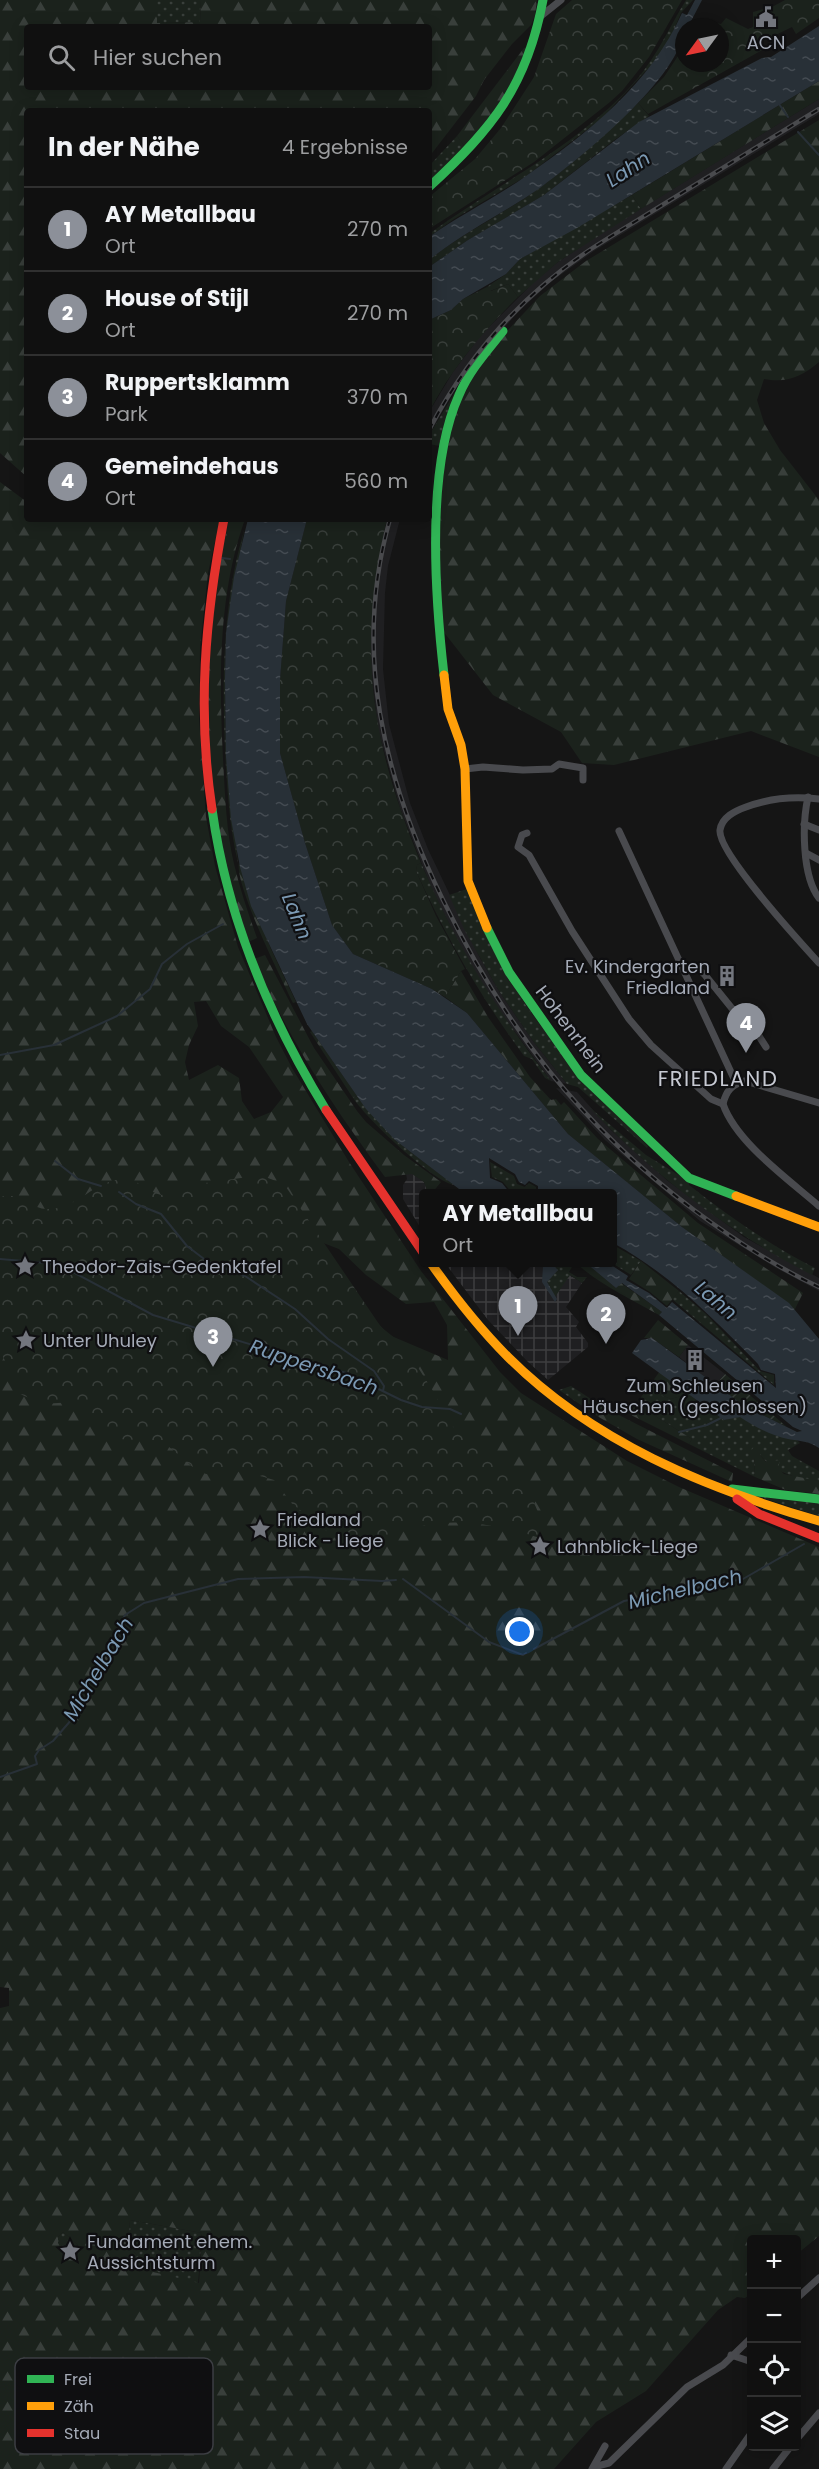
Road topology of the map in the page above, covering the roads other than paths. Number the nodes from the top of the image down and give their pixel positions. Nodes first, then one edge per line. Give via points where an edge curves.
1 (543, 0) edge
2 (561, 0) edge
3 (541, 16) junction
4 (432, 184) edge
5 (503, 331) dead end
6 (223, 522) edge
7 (465, 769) junction
8 (583, 780) dead end
9 (808, 798) junction
10 (819, 799) edge
11 (804, 824) junction
12 (819, 830) edge
13 (619, 831) dead end
14 (527, 833) dead end
15 (806, 853) junction
16 (819, 860) edge
17 (819, 898) edge
18 (819, 963) edge
19 (684, 970) junction
20 (766, 1047) dead end
21 (736, 1083) junction
22 (819, 1103) edge
23 (723, 1104) junction
24 (819, 1206) edge
25 (819, 1227) edge
26 (419, 1248) edge
27 (433, 1267) edge
28 (719, 1488) junction
29 (819, 1499) edge
30 (819, 1521) edge
31 (819, 1538) edge
32 (819, 2278) edge
33 (801, 2294) edge
34 (747, 2341) edge
35 (731, 2355) junction
36 (747, 2360) edge
37 (819, 2413) edge
38 (801, 2434) edge
39 (747, 2439) edge
40 (605, 2446) dead end
41 (787, 2451) edge
42 (593, 2468) edge
43 (726, 2469) edge
44 (773, 2469) edge

1 - 3 main road
2 - 3 street
3 - 4 main road via 532,53 514,94 479,140
5 - 7 main road, Hohenrhein via 471,371 458,396 446,433 441,467 436,541 439,632 448,709
6 - 26 main road via 209,599 203,697 211,816 225,888 277,1025 314,1089
7 - 8 street via 542,769 559,764 583,768
7 - 25 main road, Hohenrhein via 466,861 478,909 510,972 575,1068 689,1178
9 - 10 street
9 - 11 street
9 - 18 street via 779,798 738,810 726,818 720,831 722,843 734,862
11 - 12 street
11 - 15 street
13 - 19 street
14 - 23 street via 522,835 518,847 530,855 572,931 629,1019 651,1045 711,1099
15 - 16 street
15 - 17 street via 809,879
19 - 20 street via 696,967 705,975
19 - 21 street
21 - 22 street via 745,1081
21 - 23 street
23 - 24 street via 740,1136
27 - 28 main road via 489,1338 557,1401 637,1451
28 - 29 main road
28 - 30 main road
28 - 31 main road via 759,1514
32 - 33 street
34 - 35 street
35 - 36 street
35 - 42 street via 712,2373 687,2387 609,2463
37 - 38 street
39 - 43 street
40 - 42 street
41 - 44 street

